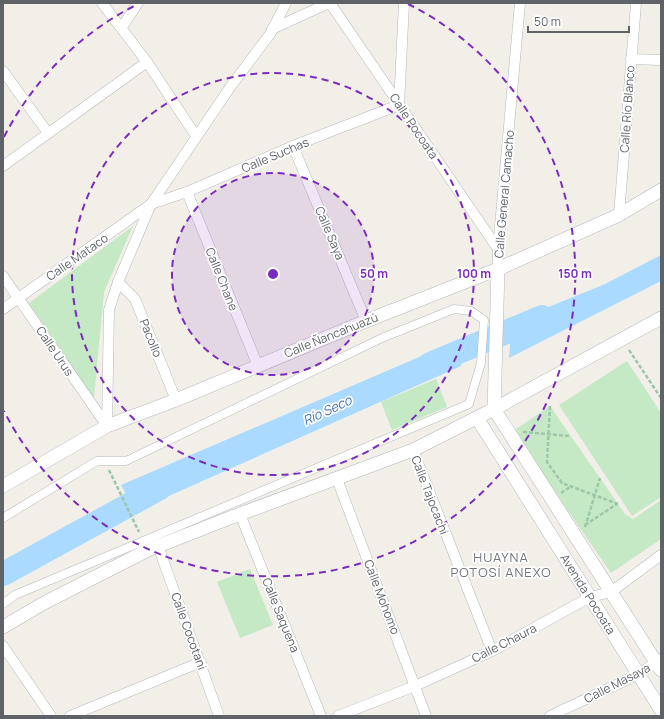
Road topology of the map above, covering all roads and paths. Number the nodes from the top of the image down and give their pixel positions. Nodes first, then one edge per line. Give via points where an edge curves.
1 (102, 3) edge
2 (138, 3) edge
3 (286, 3) edge
4 (329, 3) edge
5 (404, 3) edge
6 (520, 3) edge
7 (636, 3) edge
8 (122, 27) junction
9 (272, 29) junction
10 (631, 59) junction
11 (661, 60) edge
12 (147, 62) junction
13 (3, 71) edge
14 (399, 105) junction
15 (48, 133) junction
16 (196, 136) junction
17 (293, 146) junction
18 (3, 166) edge
19 (661, 190) edge
20 (187, 192) junction
21 (151, 204) junction
22 (619, 215) junction
23 (498, 249) junction
24 (498, 269) junction
25 (3, 276) edge
26 (118, 282) junction
27 (19, 298) junction
28 (3, 310) edge
29 (661, 318) edge
30 (366, 321) junction
31 (622, 340) junction
32 (258, 366) junction
33 (661, 398) edge
34 (176, 400) junction
35 (550, 406) dead end
36 (494, 409) junction
37 (476, 418) junction
38 (106, 426) junction
39 (549, 433) junction
40 (511, 435) junction
41 (570, 436) dead end
42 (413, 450) junction
43 (600, 478) dead end
44 (337, 479) junction
45 (3, 486) edge
46 (117, 486) dead end
47 (594, 495) junction
48 (129, 510) dead end
49 (240, 514) junction
50 (3, 518) edge
51 (585, 526) junction
52 (577, 538) junction
53 (158, 546) junction
54 (661, 555) edge
55 (612, 592) junction
56 (590, 597) junction
57 (3, 604) edge
58 (3, 627) edge
59 (3, 646) edge
60 (492, 651) junction
61 (201, 662) junction
62 (659, 663) edge
63 (639, 674) junction
64 (415, 686) junction
65 (661, 710) edge
66 (51, 716) edge
67 (70, 716) edge
68 (219, 716) edge
69 (321, 716) edge
70 (338, 716) edge
71 (426, 716) edge
72 (550, 716) edge

1 - 8 street
2 - 8 street
3 - 9 street
4 - 9 street
4 - 14 street, Calle Pocoata
5 - 14 street
6 - 23 street, Calle General Camacho
7 - 10 street, Calle Río Blanco
8 - 12 street
9 - 16 street
10 - 11 street
10 - 22 street, Calle Río Blanco
12 - 15 street
12 - 16 street
13 - 15 street
14 - 17 street, Calle Suchas
14 - 23 street, Calle Pocoata
15 - 18 street
16 - 21 street
17 - 20 street, Calle Suchas
17 - 30 street, Calle Saya
19 - 22 street, Calle Ñancahuazú
20 - 21 street, Calle Suchas
20 - 32 street, Calle Chane
21 - 26 street
21 - 27 street, Calle Mataco
22 - 24 street, Calle Ñancahuazú
23 - 24 street, Calle General Camacho
24 - 30 street, Calle Ñancahuazú
24 - 36 street, Calle General Camacho
25 - 27 street, Calle Urus
26 - 34 street, Pacollo via 135,299
26 - 38 street via 109,310
27 - 28 street, Calle Mataco
27 - 38 street, Calle Urus
29 - 31 street
30 - 32 street, Calle Ñancahuazú
31 - 33 path
31 - 36 street
32 - 34 street, Calle Ñancahuazú
34 - 38 street, Calle Ñancahuazú
35 - 39 path
36 - 37 street
36 - 40 street, Avenida Pocoata
37 - 42 street
37 - 56 street, Avenida Pocoata
38 - 45 street, Calle Ñancahuazú
39 - 40 path via 513,431
39 - 41 path
39 - 47 path via 547,462 562,483
40 - 52 street, Avenida Pocoata
42 - 44 street
42 - 60 street, Calle Tajocachi
43 - 47 path
44 - 49 street
44 - 64 street, Calle Mohomo
46 - 48 path
47 - 51 path
47 - 51 path via 618,504
49 - 53 street
49 - 69 street, Calle Saquena
50 - 57 street via 97,461 126,461 389,335 454,309 471,311 484,320 481,363 470,404 15,595
51 - 52 path via 583,533
52 - 55 street, Avenida Pocoata
53 - 58 street via 44,603
53 - 61 street, Calle Cocotani
54 - 55 street, Calle Chaura
55 - 56 street, Calle Chaura
55 - 62 street, Avenida Pocoata
56 - 60 street, Calle Chaura
56 - 63 street, Avenida Pocoata
59 - 66 street
60 - 64 street, Calle Chaura
61 - 67 street
61 - 68 street, Calle Cocotani
62 - 63 street, Calle Masaya
63 - 65 street, Avenida Pocoata
63 - 72 street, Calle Masaya
64 - 70 street, Calle Chaura
64 - 71 street, Calle Mohomo

